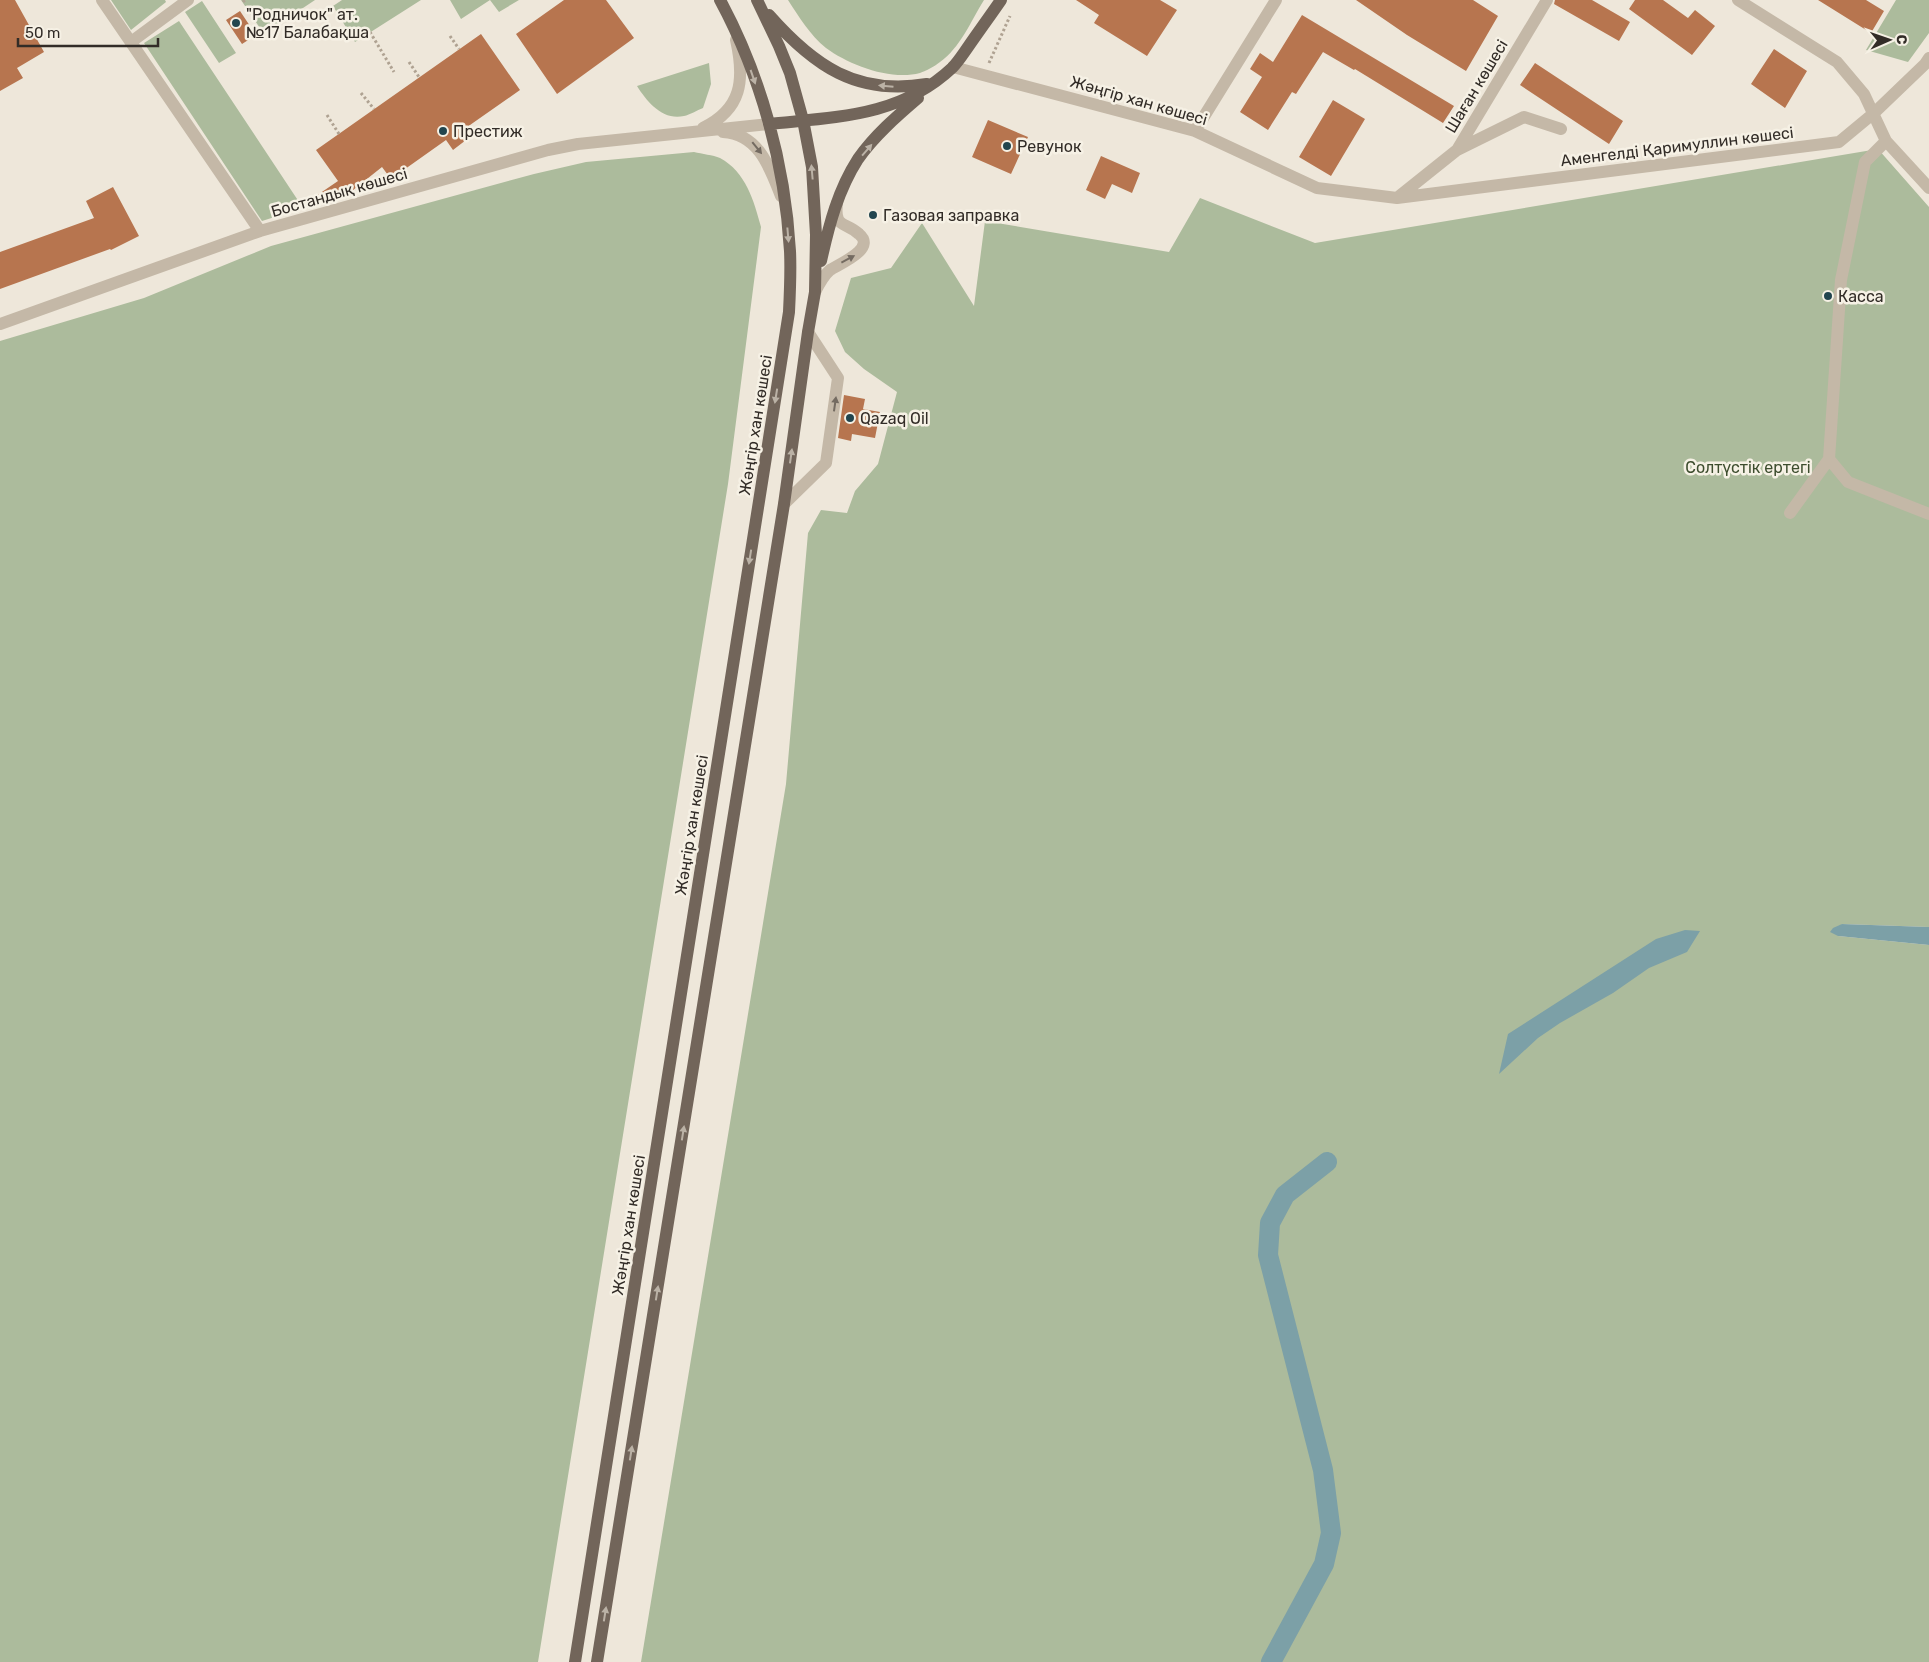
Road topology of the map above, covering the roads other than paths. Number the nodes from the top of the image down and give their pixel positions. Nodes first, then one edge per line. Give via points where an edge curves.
1 (102, 0) edge
2 (188, 0) edge
3 (720, 0) edge
4 (1001, 0) edge
5 (1276, 0) edge
6 (1547, 0) edge
7 (1738, 0) edge
8 (757, 1) edge
9 (731, 20) junction
10 (130, 42) junction
11 (1929, 58) edge
12 (953, 67) junction
13 (935, 82) junction
14 (1874, 113) junction
15 (803, 120) junction
16 (769, 124) junction
17 (1562, 129) dead end
18 (1195, 130) junction
19 (696, 131) junction
20 (1886, 141) junction
21 (1457, 150) junction
22 (1929, 188) edge
23 (1397, 198) junction
24 (837, 201) junction
25 (786, 206) junction
26 (260, 232) junction
27 (815, 292) junction
28 (0, 324) edge
29 (808, 332) junction
30 (1829, 459) junction
31 (784, 504) junction
32 (1790, 513) dead end
33 (1929, 514) edge
34 (574, 1662) edge
35 (597, 1662) edge

1 - 10 street
2 - 10 street
3 - 9 main road, Жәңгір хан көшесі
4 - 12 main road
5 - 18 street
6 - 21 street, Шаған көшесі
7 - 14 street via 1837,62 1864,94
13 -> 8 main road via 895,87 851,80 831,70 796,43
8 - 15 main road via 780,46
9 -> 16 main road, Жәңгір хан көшесі
9 - 19 street via 740,59 740,84 733,106 715,122
10 - 26 street
11 - 14 street, Аменгелді Қаримуллин көшесі
12 - 13 main road
12 - 18 street, Жәңгір хан көшесі
13 - 15 main road via 885,108 863,114
24 -> 13 main road via 859,159 885,129
14 - 20 street
14 - 23 street, Аменгелді Қаримуллин көшесі via 1839,142
15 - 16 main road
27 -> 15 main road via 812,168
16 - 19 street
16 - 25 main road, Жәңгір хан көшесі
17 - 21 street via 1524,118
18 - 23 street, Жәңгір хан көшесі via 1317,188
19 -> 25 street via 732,133 752,142 767,160
19 - 26 street, Бостандық көшесі via 548,150
20 - 22 street
20 - 30 street via 1865,162 1841,280
21 - 23 street, Шаған көшесі
24 - 27 main road
27 -> 24 street via 830,271 857,254 862,247 860,234 843,225 836,216
25 -> 34 main road, Жәңгір хан көшесі via 790,252 789,312
26 - 28 street, Бостандық көшесі
27 - 29 main road
31 -> 29 main road
31 -> 29 street via 826,463 838,378
30 - 32 street
30 - 33 street via 1848,482
35 -> 31 main road

